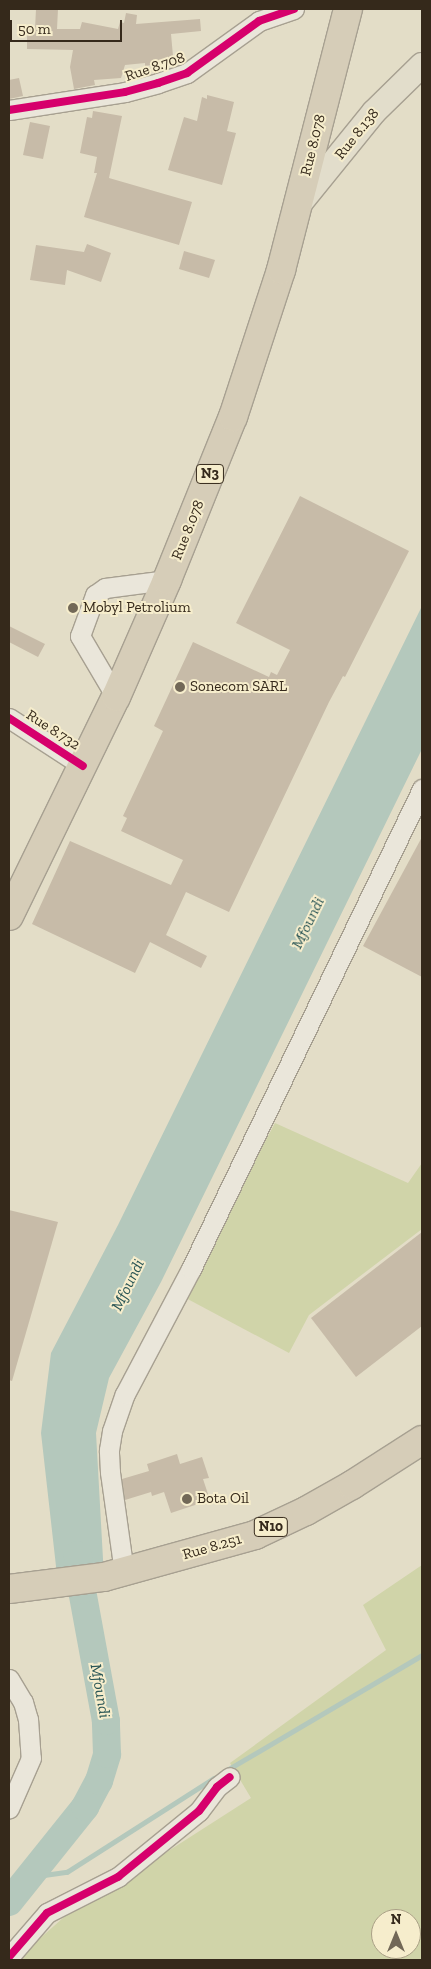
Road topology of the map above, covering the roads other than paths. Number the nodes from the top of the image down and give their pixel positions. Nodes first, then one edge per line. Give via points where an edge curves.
1 (294, 9) edge
2 (348, 9) edge
3 (422, 65) edge
4 (9, 110) edge
5 (297, 207) junction
6 (167, 580) junction
7 (116, 697) junction
8 (9, 718) edge
9 (83, 766) junction
10 (422, 789) edge
11 (9, 916) edge
12 (422, 1440) edge
13 (114, 1575) junction
14 (9, 1589) edge
15 (9, 1679) edge
16 (230, 1777) dead end
17 (9, 1808) edge
18 (9, 1957) edge

1 - 4 street, Rue 8.708 via 259,21 187,73 125,92
2 - 5 highway, Rue 8.078 / N3
3 - 5 main road, Rue 8.138 via 374,112
5 - 6 highway, Rue 8.078 / N3 via 281,270 233,417
6 - 7 highway, Rue 8.078 / N3
6 - 7 street via 105,588 95,595 80,636
7 - 9 highway, Rue 8.078 / N3
8 - 9 street, Rue 8.732
9 - 11 highway, Rue 8.078 / N3
10 - 13 street via 191,1269 125,1394 109,1450
12 - 13 highway, Rue 8.251 / N10 via 352,1485 256,1535
13 - 14 highway, Rue 8.251 / N10
15 - 17 street via 23,1702 28,1719 32,1758
16 - 18 street via 217,1787 199,1811 118,1877 47,1913

